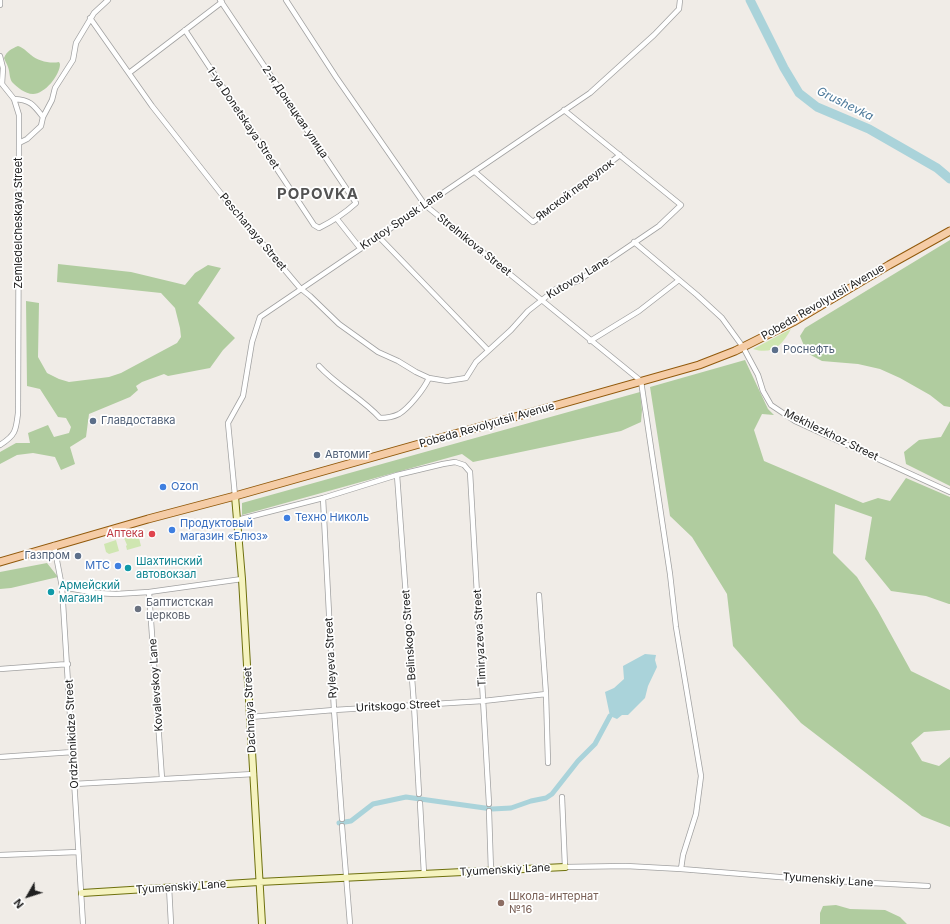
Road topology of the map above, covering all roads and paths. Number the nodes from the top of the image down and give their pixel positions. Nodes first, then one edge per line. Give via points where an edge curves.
1 (0, 0) edge
2 (108, 0) edge
3 (286, 0) edge
4 (680, 0) edge
5 (221, 1) edge
6 (0, 5) edge
7 (90, 18) junction
8 (185, 30) junction
9 (0, 56) edge
10 (129, 73) junction
11 (14, 99) junction
12 (564, 110) junction
13 (43, 117) junction
14 (19, 143) junction
15 (620, 155) junction
16 (475, 172) junction
17 (424, 205) junction
18 (337, 219) junction
19 (950, 231) edge
20 (378, 236) junction
21 (634, 242) junction
22 (360, 248) junction
23 (678, 280) junction
24 (300, 288) junction
25 (541, 301) junction
26 (590, 341) junction
27 (743, 347) junction
28 (488, 350) junction
29 (319, 366) dead end
30 (429, 378) junction
31 (466, 378) joint
32 (640, 382) junction
33 (0, 445) edge
34 (397, 475) junction
35 (950, 492) edge
36 (235, 496) junction
37 (322, 498) junction
38 (238, 520) junction
39 (54, 545) junction
40 (0, 562) edge
41 (242, 578) junction
42 (62, 587) junction
43 (149, 592) junction
44 (539, 595) dead end
45 (68, 664) junction
46 (0, 669) edge
47 (546, 694) junction
48 (483, 702) junction
49 (414, 705) junction
50 (334, 710) junction
51 (250, 717) junction
52 (73, 752) junction
53 (0, 757) edge
54 (548, 763) dead end
55 (254, 774) junction
56 (162, 779) junction
57 (74, 784) junction
58 (419, 794) dead end
59 (562, 797) dead end
60 (420, 803) dead end
61 (489, 804) dead end
62 (489, 811) dead end
63 (342, 819) dead end
64 (342, 826) dead end
65 (78, 852) junction
66 (0, 855) edge
67 (565, 867) junction
68 (681, 869) junction
69 (491, 871) junction
70 (424, 874) junction
71 (347, 878) junction
72 (260, 882) junction
73 (928, 886) dead end
74 (169, 887) junction
75 (82, 893) junction
76 (83, 924) edge
77 (171, 924) edge
78 (262, 924) edge
79 (350, 924) edge

1 - 6 street
2 - 7 street, Zemledelcheskaya Street
3 - 17 street, Strelnikova Street
4 - 12 street, Krutoy Spusk Lane via 679,9 654,35 590,93
5 - 8 street
5 - 18 street, 2-я Донецкая улица via 356,203
7 - 10 street, Peschanaya Street
7 - 13 street, Zemledelcheskaya Street via 76,43 73,60 55,88
8 - 10 street
8 - 18 street, 1-ya Donetskaya Street via 314,225 319,228
9 - 11 street via 3,68 2,84
10 - 24 street, Peschanaya Street via 234,210
11 - 13 street via 32,104
11 - 14 street via 19,115
12 - 15 street
12 - 16 street, Krutoy Spusk Lane
13 - 14 street, Zemledelcheskaya Street via 41,126
14 - 33 street, Zemledelcheskaya Street via 18,413 16,431 10,439
15 - 16 street, Ямской переулок via 533,222
15 - 21 street, Kutovoy Lane via 681,205 659,226
16 - 17 street, Krutoy Spusk Lane
17 - 20 street, Krutoy Spusk Lane
17 - 25 street, Strelnikova Street
18 - 22 street
19 - 27 main road, Pobeda Revolyutsii Avenue via 795,321
20 - 22 street, Krutoy Spusk Lane
20 - 28 street
21 - 23 street, Mekhlezkhoz Street
21 - 25 street, Kutovoy Lane via 578,281 556,290
22 - 24 street, Krutoy Spusk Lane
23 - 26 street via 639,311
23 - 27 street, Mekhlezkhoz Street via 722,318
24 - 30 street, Peschanaya Street via 339,324 378,352
24 - 36 street, Krutoy Spusk Lane via 260,317 252,342 243,396 228,423
25 - 26 street, Strelnikova Street
25 - 28 street, Kutovoy Lane
26 - 32 street, Strelnikova Street
27 - 32 main road, Pobeda Revolyutsii Avenue via 699,365
27 - 35 street, Mekhlezkhoz Street via 771,405 795,420
28 - 31 street, Kutovoy Lane via 476,362
29 - 30 street via 380,418 394,417 403,411 420,393
30 - 31 street, Peschanaya Street via 447,381
32 - 36 main road, Pobeda Revolyutsii Avenue
32 - 68 street via 676,628 701,776 696,814
34 - 37 street
34 - 48 street, Timiryazeva Street via 455,462 464,465 470,472
34 - 49 street, Belinskogo Street
36 - 38 street, Dachnaya Street
36 - 39 main road, Pobeda Revolyutsii Avenue
37 - 38 street
37 - 50 street, Ryleyeva Street
38 - 41 street, Dachnaya Street
39 - 40 main road, Pobeda Revolyutsii Avenue
39 - 42 street, Ordzhonikidze Street
41 - 43 street
41 - 51 street, Dachnaya Street
42 - 43 street via 96,593
42 - 45 street, Ordzhonikidze Street
43 - 56 street, Kovalevskoy Lane
44 - 47 street
45 - 46 street
45 - 52 street, Ordzhonikidze Street
47 - 48 street, Uritskogo Street
47 - 54 street
48 - 49 street, Uritskogo Street
48 - 61 street, Timiryazeva Street
49 - 50 street, Uritskogo Street
49 - 58 street, Belinskogo Street
50 - 51 street, Uritskogo Street
50 - 63 street, Ryleyeva Street
51 - 55 street, Dachnaya Street
52 - 53 street
52 - 57 street, Ordzhonikidze Street
55 - 56 street
55 - 72 street, Dachnaya Street
56 - 57 street
57 - 65 street, Ordzhonikidze Street
59 - 67 street
60 - 70 street
62 - 69 street
64 - 71 street
65 - 66 street
65 - 75 street, Ordzhonikidze Street
67 - 68 street, Tyumenskiy Lane via 626,866
67 - 69 street, Tyumenskiy Lane
68 - 73 street, Tyumenskiy Lane
69 - 70 street, Tyumenskiy Lane
70 - 71 street, Tyumenskiy Lane
71 - 72 street, Tyumenskiy Lane
71 - 79 street
72 - 74 street, Tyumenskiy Lane
72 - 78 street, Dachnaya Street
74 - 75 street, Tyumenskiy Lane
74 - 77 street
75 - 76 street, Ordzhonikidze Street

